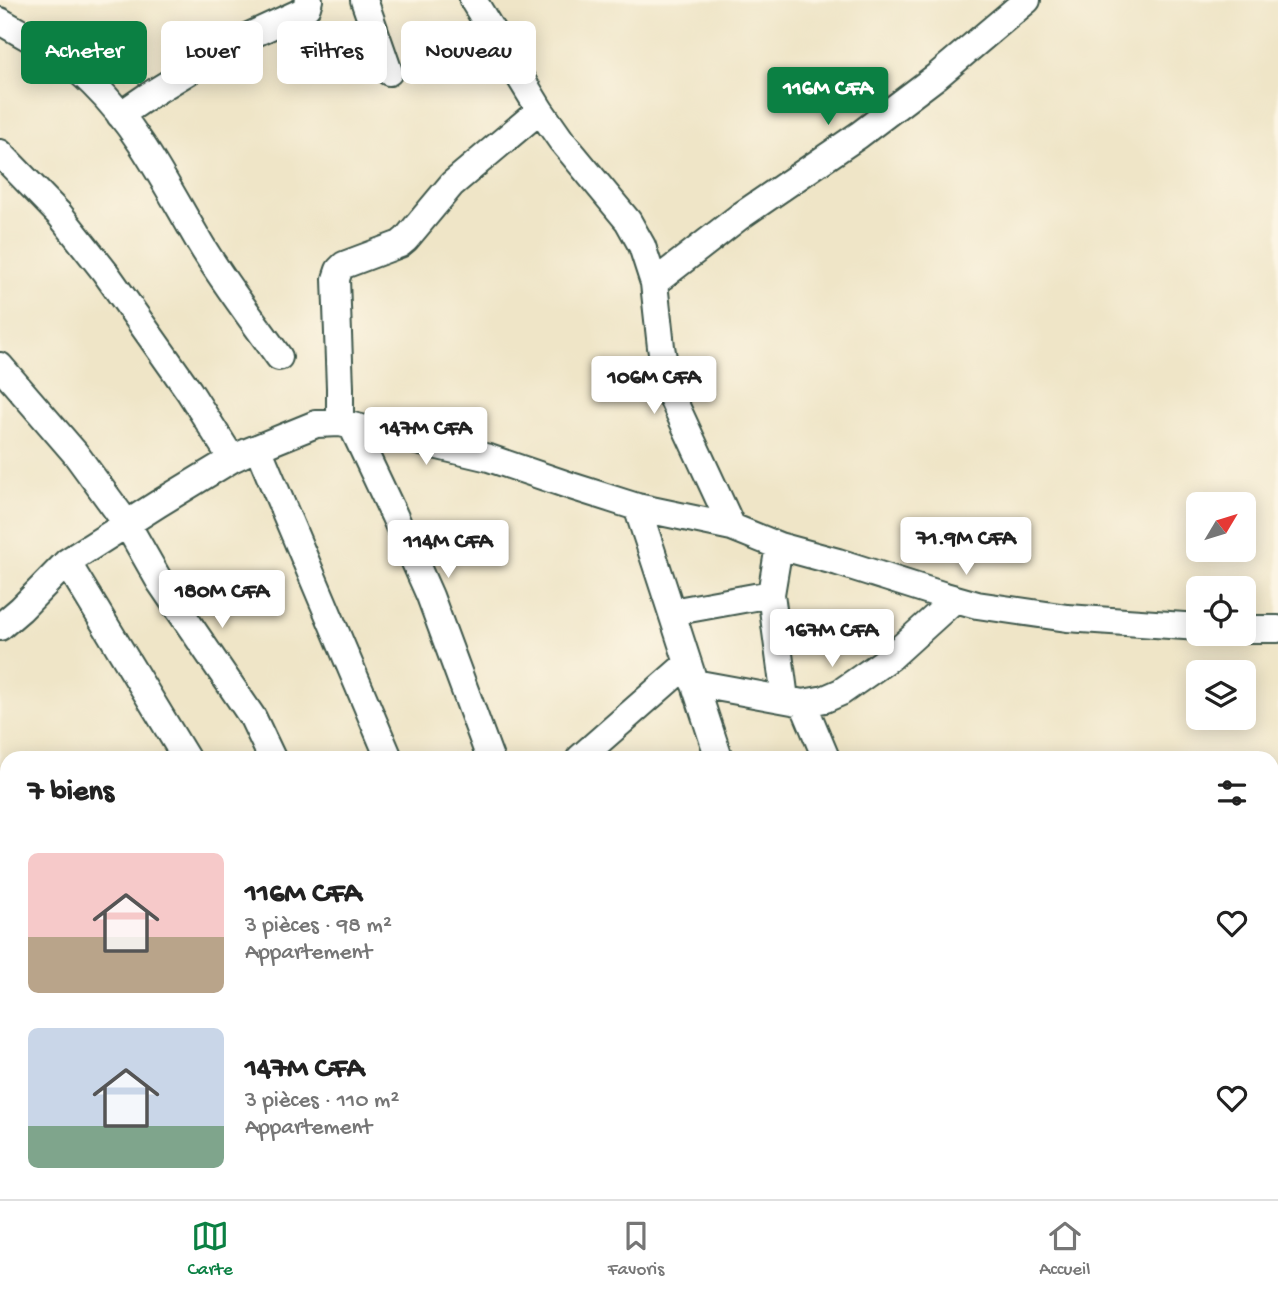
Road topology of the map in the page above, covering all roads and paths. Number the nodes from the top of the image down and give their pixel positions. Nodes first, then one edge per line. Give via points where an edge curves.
1 (309, 0) edge
2 (365, 0) edge
3 (472, 0) edge
4 (1027, 0) edge
5 (0, 21) edge
6 (389, 72) dead end
7 (540, 110) junction
8 (120, 115) junction
9 (0, 153) edge
10 (654, 283) junction
11 (279, 357) dead end
12 (0, 366) edge
13 (346, 425) junction
14 (258, 448) junction
15 (232, 459) junction
16 (638, 506) junction
17 (128, 524) junction
18 (732, 527) junction
19 (779, 546) junction
20 (66, 562) junction
21 (771, 594) junction
22 (954, 598) junction
23 (672, 612) junction
24 (1186, 626) edge
25 (0, 628) edge
26 (1256, 629) edge
27 (1278, 629) edge
28 (690, 674) junction
29 (794, 701) junction
30 (605, 749) edge
31 (182, 751) edge
32 (269, 751) edge
33 (385, 751) edge
34 (487, 751) edge
35 (717, 751) edge
36 (822, 751) edge

1 - 8 street via 301,12 238,41
2 - 6 street
3 - 7 street
4 - 10 street via 937,76
5 - 8 street via 56,52
7 - 10 street via 628,221
7 - 13 street via 453,184 400,244 339,270 340,388
8 - 11 street via 150,156 207,254
9 - 15 street via 60,215 105,272
10 - 18 street via 669,391
12 - 17 street via 75,453
13 - 14 street via 316,424
13 - 16 street via 489,458
13 - 34 street via 430,596
14 - 15 street
14 - 33 street
15 - 17 street
16 - 18 street
16 - 23 street
17 - 20 street
17 - 32 street via 160,582 253,718
18 - 19 street
19 - 21 street
19 - 22 street
20 - 25 street
20 - 31 street
21 - 23 street
21 - 29 street
22 - 24 street via 1067,618
22 - 29 street via 891,657 841,692 825,699
23 - 28 street
26 - 27 street
28 - 29 street
28 - 30 street
28 - 35 street
29 - 36 street

